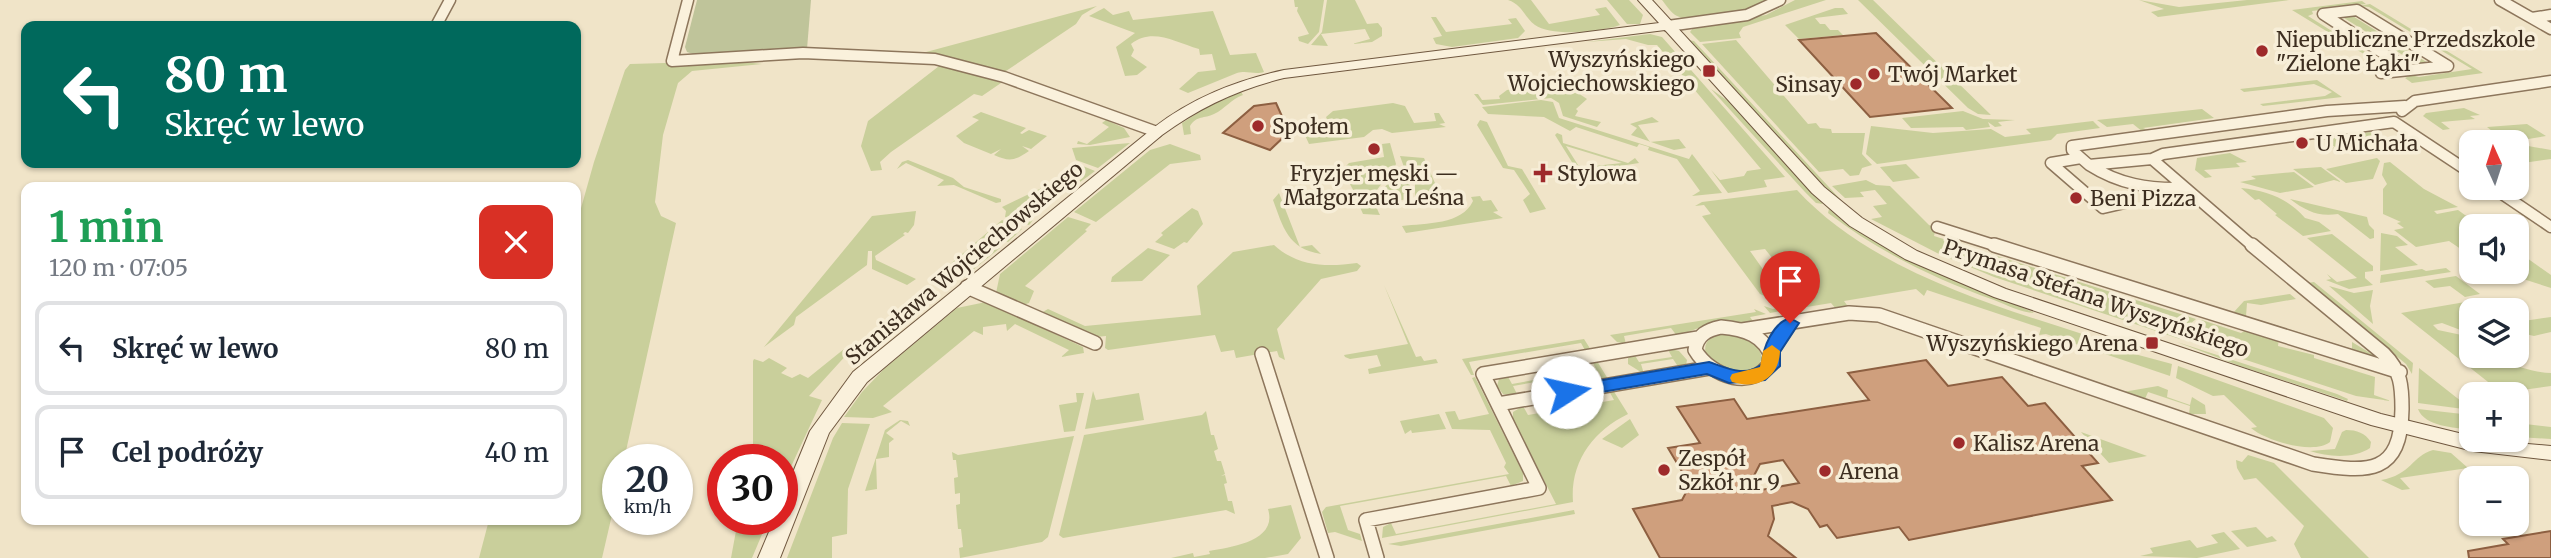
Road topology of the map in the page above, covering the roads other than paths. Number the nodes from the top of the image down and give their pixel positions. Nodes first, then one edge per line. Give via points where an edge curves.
1 (450, 0) edge
2 (688, 0) edge
3 (1645, 0) edge
4 (1780, 0) edge
5 (2500, 0) edge
6 (2551, 15) edge
7 (2532, 18) junction
8 (439, 21) edge
9 (1668, 26) junction
10 (2551, 29) edge
11 (2409, 70) junction
12 (2382, 73) dead end
13 (2551, 80) edge
14 (2405, 106) junction
15 (2344, 112) junction
16 (2275, 118) junction
17 (2394, 122) junction
18 (2364, 125) junction
19 (1157, 132) junction
20 (2297, 134) junction
21 (2152, 159) junction
22 (2085, 161) junction
23 (2459, 165) edge
24 (2182, 188) junction
25 (2511, 200) edge
26 (2129, 202) dead end
27 (1937, 227) dead end
28 (2551, 227) edge
29 (967, 287) junction
30 (1790, 323) junction
31 (1742, 330) junction
32 (1698, 338) junction
33 (1095, 344) dead end
34 (1771, 352) junction
35 (1262, 354) dead end
36 (1709, 368) junction
37 (2400, 372) junction
38 (1498, 404) junction
39 (2402, 427) junction
40 (2551, 453) edge
41 (769, 558) edge
42 (1327, 558) edge
43 (1378, 558) edge

1 - 8 street
2 - 19 street via 673,61 803,53 935,59 1004,77
3 - 9 street, Prymasa Stefana Wyszyńskiego
4 - 9 street via 1747,15
5 - 7 street
6 - 7 street
7 - 10 street
9 - 19 street via 1266,78 1199,102
9 - 39 street, Prymasa Stefana Wyszyńskiego via 1818,190 1899,249 2006,296
11 - 11 street via 2448,66 2357,10 2323,14
11 - 12 street
13 - 14 street via 2421,99
14 - 15 street
14 - 17 street
15 - 16 street
15 - 18 street
16 - 20 street
16 - 22 street via 2072,146
17 - 18 street
17 - 23 street
18 - 20 street
19 - 29 street, Stanisława Wojciechowskiego
20 - 21 street
21 - 22 street
21 - 24 street
22 - 24 street via 2124,184
22 - 26 street via 2051,163 2103,208
24 - 37 street via 2374,345
25 - 28 street
27 - 37 street
29 - 33 street
29 - 41 street, Stanisława Wojciechowskiego via 880,359 830,415
30 - 31 street
30 - 34 street
30 - 39 street via 1849,313 1879,315 2329,467 2363,468 2385,462 2398,448
31 - 32 street via 1711,329
31 - 34 street via 1760,339
32 - 36 street via 1697,356
32 - 38 street via 1483,374
34 - 36 street via 1771,366 1759,376 1729,377
35 - 42 street
36 - 38 street
37 - 39 street
38 - 43 street via 1539,488 1366,520
39 - 40 street, Prymasa Stefana Wyszyńskiego via 2487,446

